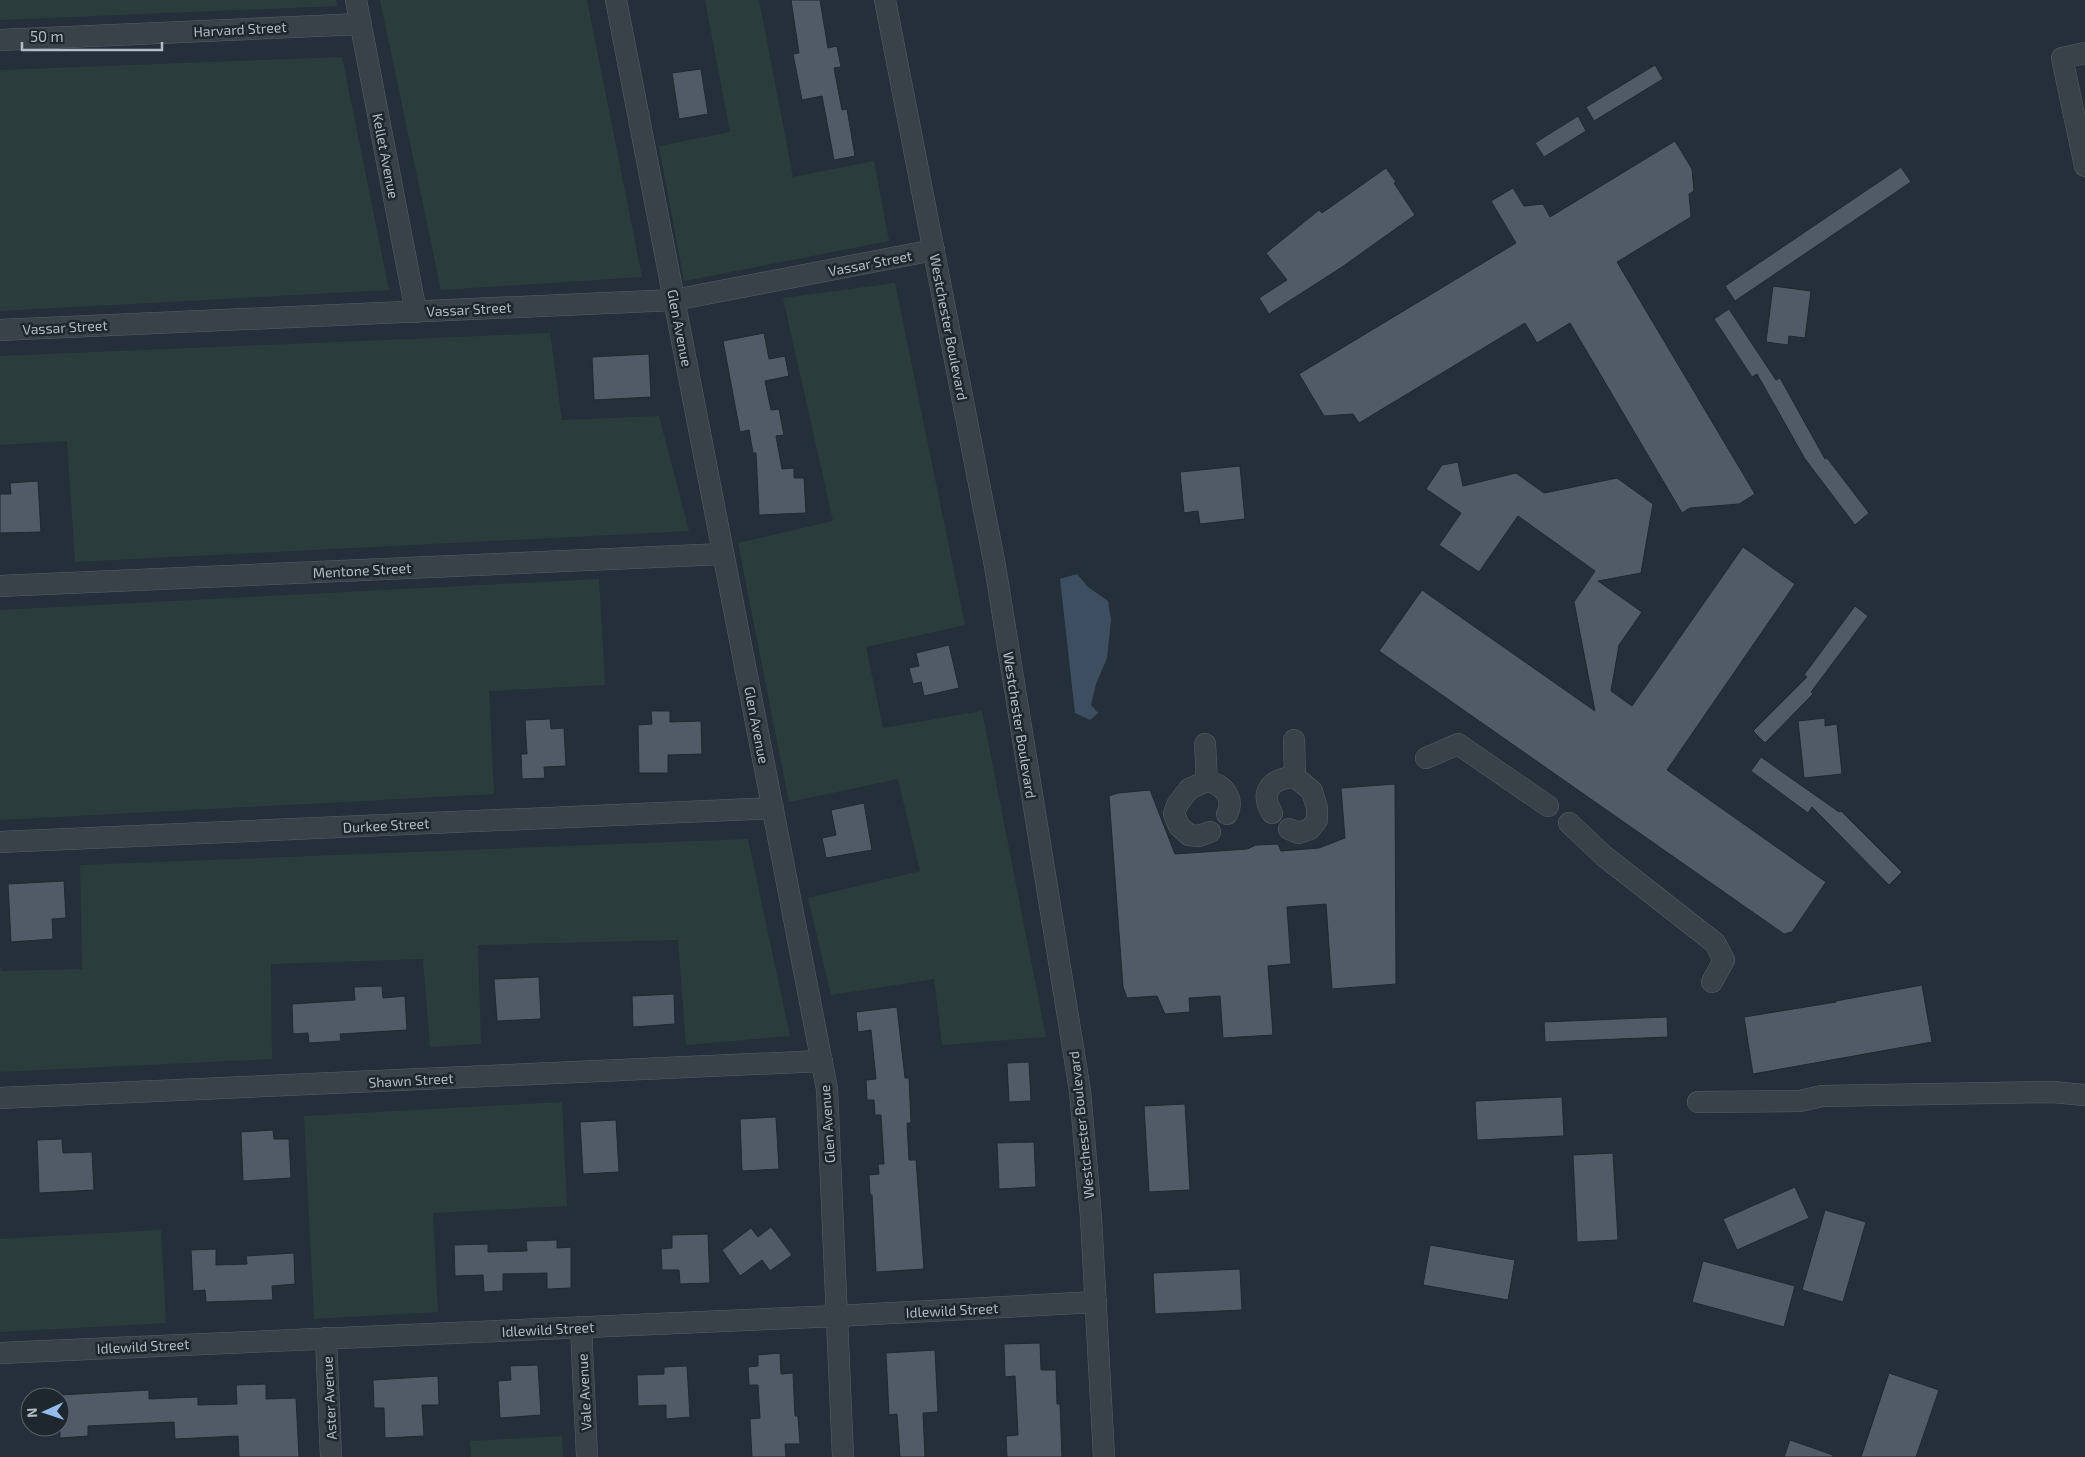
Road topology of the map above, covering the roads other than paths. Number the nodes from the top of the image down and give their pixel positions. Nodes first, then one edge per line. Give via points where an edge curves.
1 (356, 0) edge
2 (616, 0) edge
3 (885, 0) edge
4 (361, 24) junction
5 (0, 40) edge
6 (2085, 53) edge
7 (2079, 112) edge
8 (2085, 166) edge
9 (934, 250) junction
10 (674, 300) junction
11 (416, 312) junction
12 (0, 330) edge
13 (723, 554) junction
14 (0, 586) edge
15 (1294, 740) dead end
16 (1205, 744) dead end
17 (1426, 758) dead end
18 (1295, 778) junction
19 (1207, 781) junction
20 (1548, 806) dead end
21 (773, 808) junction
22 (1272, 813) dead end
23 (1227, 814) dead end
24 (1569, 823) dead end
25 (1289, 829) dead end
26 (1210, 832) dead end
27 (0, 842) edge
28 (1712, 982) dead end
29 (822, 1062) junction
30 (2085, 1095) edge
31 (0, 1098) edge
32 (1698, 1102) dead end
33 (1096, 1302) junction
34 (837, 1316) junction
35 (581, 1327) junction
36 (326, 1338) junction
37 (0, 1353) edge
38 (331, 1457) edge
39 (587, 1457) edge
40 (843, 1457) edge
41 (1104, 1457) edge

1 - 4 street, Kellet Avenue
2 - 10 street, Glen Avenue
3 - 9 street, Westchester Boulevard
4 - 5 street, Harvard Street
4 - 11 street, Kellet Avenue
6 - 7 street via 2062,58
7 - 8 street
9 - 10 street, Vassar Street
9 - 33 street, Westchester Boulevard via 995,566 1080,1091
10 - 11 street, Vassar Street
10 - 13 street, Glen Avenue
11 - 12 street, Vassar Street
13 - 14 street, Mentone Street
13 - 21 street, Glen Avenue
15 - 18 street
16 - 19 street
17 - 20 street via 1458,744
18 - 22 street via 1274,782 1266,793 1266,803
18 - 25 street via 1312,791 1317,808 1316,820 1310,830 1298,833
19 - 23 street via 1218,783 1227,792 1230,808
19 - 26 street via 1189,789 1176,805 1174,814 1179,826 1189,835
21 - 27 street, Durkee Street
21 - 29 street, Glen Avenue
24 - 28 street via 1604,856 1715,943 1724,960
29 - 31 street, Shawn Street
29 - 34 street, Glen Avenue via 827,1089
30 - 32 street via 2052,1092 1822,1096 1800,1100
33 - 34 street, Idlewild Street
33 - 41 street, Westchester Boulevard
34 - 35 street, Idlewild Street
34 - 40 street, Glen Avenue
35 - 36 street, Idlewild Street
35 - 39 street, Vale Avenue
36 - 37 street, Idlewild Street
36 - 38 street, Aster Avenue

